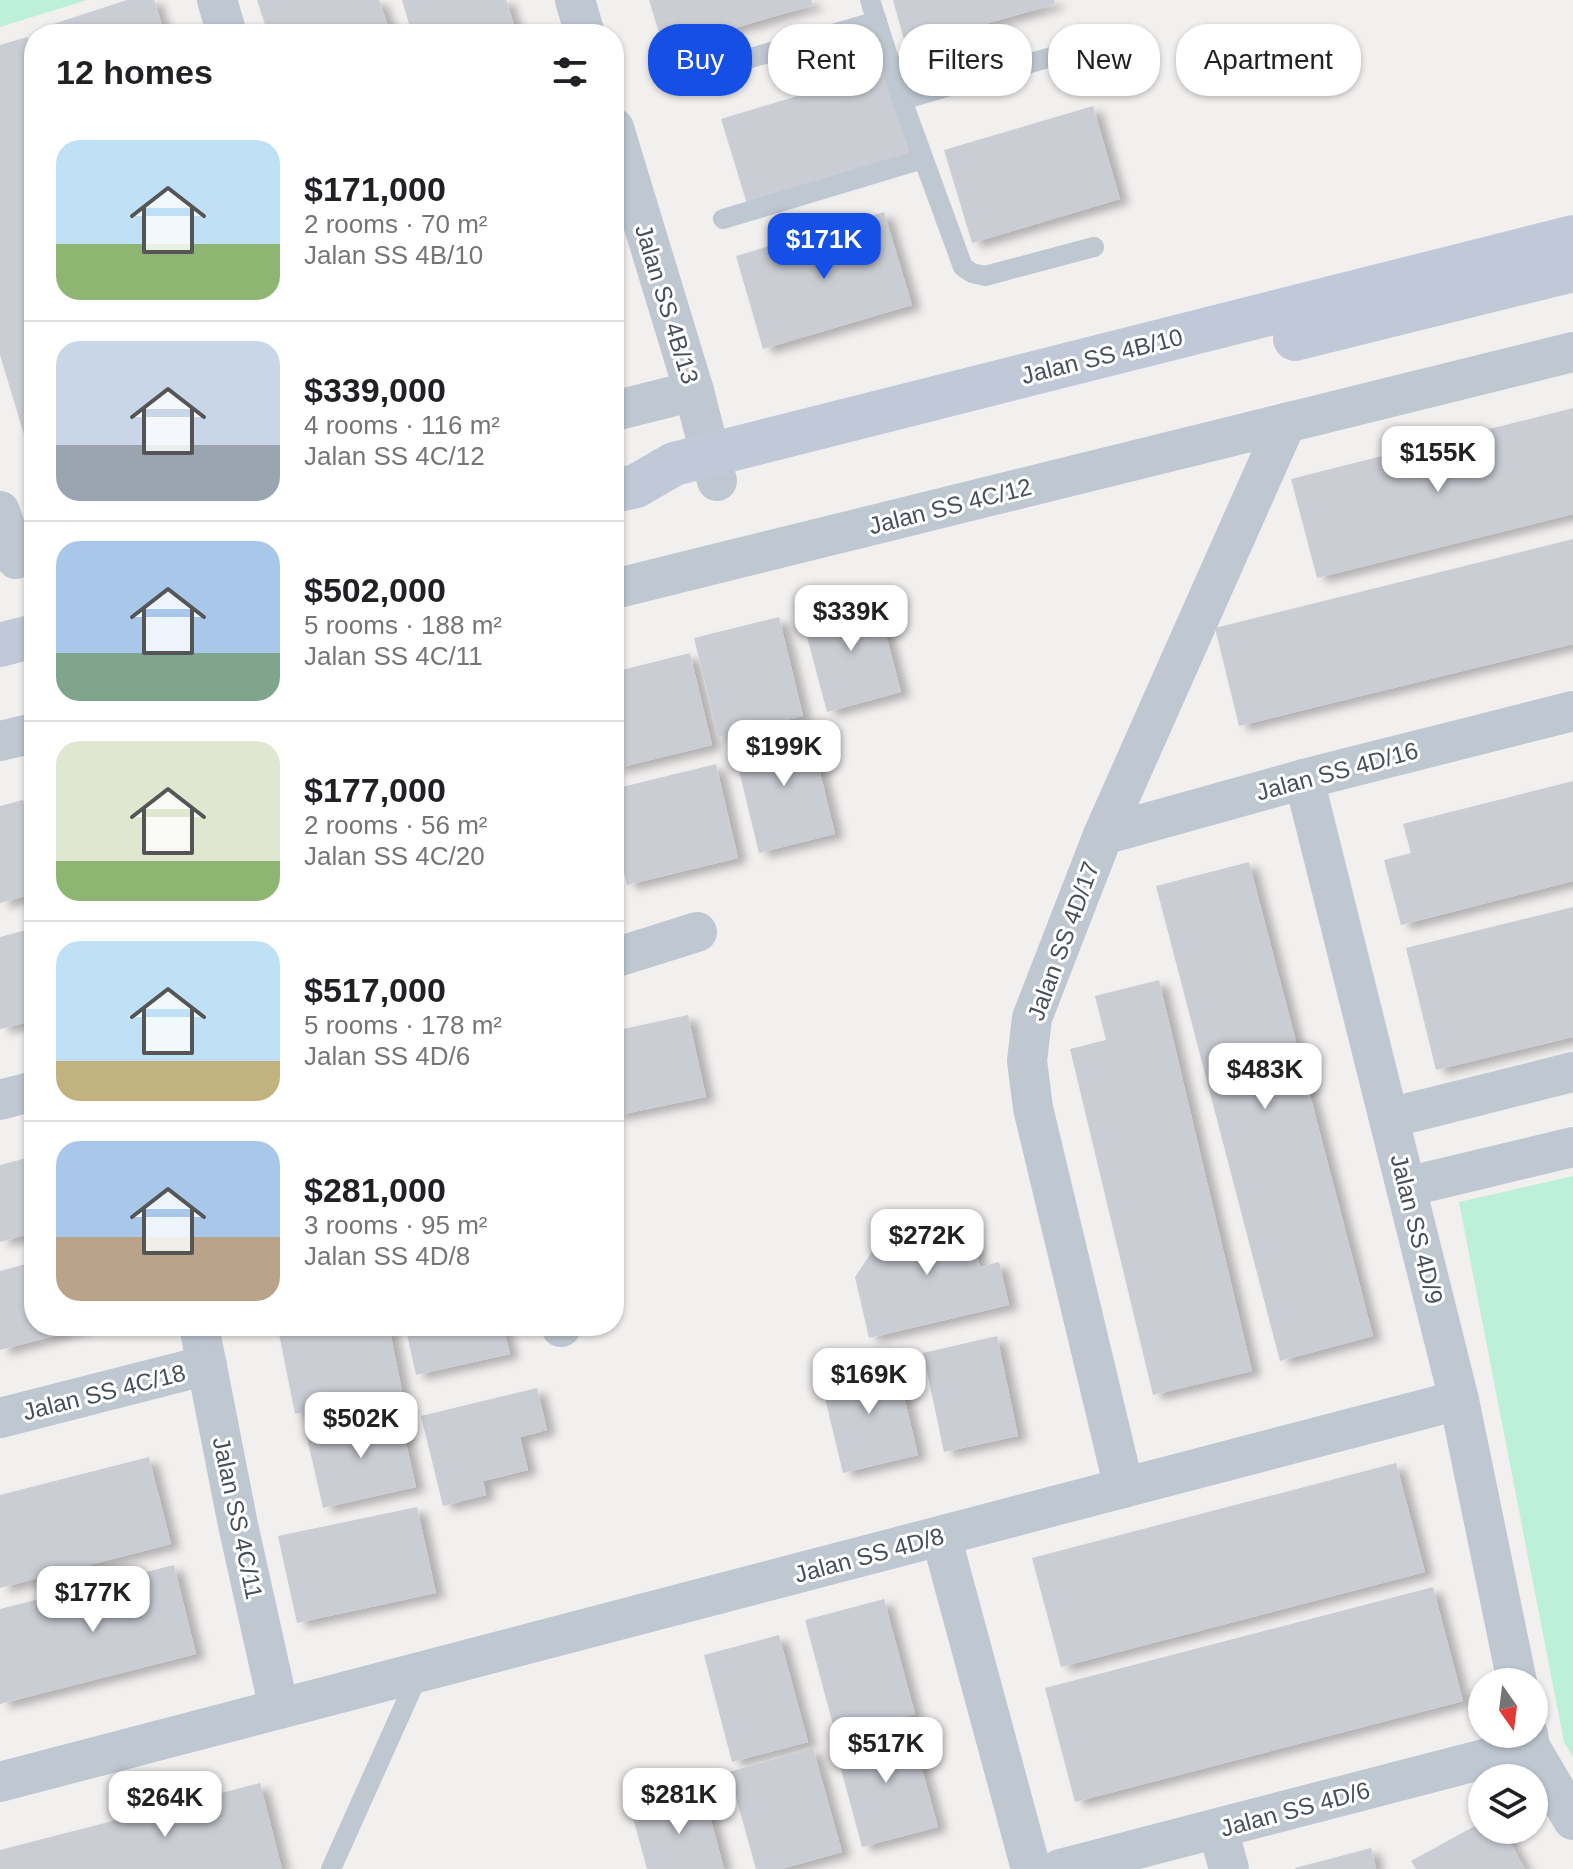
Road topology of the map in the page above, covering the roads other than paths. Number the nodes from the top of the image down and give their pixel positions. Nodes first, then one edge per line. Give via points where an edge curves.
1 (217, 0) edge
2 (575, 0) edge
3 (870, 0) edge
4 (877, 21) junction
5 (224, 24) edge
6 (582, 24) edge
7 (752, 58) edge
8 (1048, 58) edge
9 (902, 100) junction
10 (923, 159) junction
11 (624, 161) edge
12 (723, 219) dead end
13 (1573, 237) edge
14 (1094, 247) dead end
15 (1573, 270) edge
16 (1573, 352) edge
17 (694, 391) junction
18 (624, 408) edge
19 (1286, 423) junction
20 (713, 468) junction
21 (625, 488) edge
22 (0, 511) edge
23 (17, 559) edge
24 (624, 587) edge
25 (24, 639) edge
26 (0, 645) edge
27 (1573, 711) edge
28 (24, 735) edge
29 (0, 741) edge
30 (1304, 779) junction
31 (1103, 835) junction
32 (697, 932) dead end
33 (624, 955) edge
34 (1573, 1072) edge
35 (24, 1094) edge
36 (0, 1100) edge
37 (1389, 1118) junction
38 (1573, 1147) edge
39 (1406, 1187) junction
40 (201, 1336) edge
41 (207, 1365) junction
42 (1459, 1400) junction
43 (0, 1418) edge
44 (1124, 1488) junction
45 (941, 1536) junction
46 (1514, 1668) edge
47 (419, 1673) junction
48 (279, 1709) junction
49 (1501, 1748) edge
50 (1533, 1748) edge
51 (0, 1782) edge
52 (1573, 1820) edge
53 (1218, 1829) junction
54 (331, 1869) edge
55 (1031, 1869) edge
56 (1060, 1869) edge
57 (1229, 1869) edge

1 - 5 street
2 - 6 street
3 - 4 lane
4 - 7 lane
4 - 9 lane
8 - 9 lane
9 - 10 lane
10 - 12 lane
10 - 14 lane via 963,267 972,273 985,276
11 - 17 street, Jalan SS 4B/13
13 - 20 street, Jalan SS 4B/10
15 - 20 street, Jalan SS 4B/10
16 - 19 street, Jalan SS 4C/12
17 - 18 street
17 - 20 street, Jalan SS 4B/13
19 - 24 street, Jalan SS 4C/12
19 - 31 street, Jalan SS 4D/17
20 - 21 street, Jalan SS 4B/10 via 674,464
22 - 23 street
25 - 26 street
27 - 30 street, Jalan SS 4D/16
28 - 29 street
30 - 31 street, Jalan SS 4D/16
30 - 37 street, Jalan SS 4D/9
31 - 44 street, Jalan SS 4D/17 via 1032,1018 1027,1061 1033,1108
32 - 33 street
34 - 37 street
35 - 36 street
37 - 39 street, Jalan SS 4D/9
38 - 39 street
39 - 42 street, Jalan SS 4D/9
40 - 41 street, Jalan SS 4C/11
41 - 43 street, Jalan SS 4C/18
41 - 48 street, Jalan SS 4C/11
42 - 44 street, Jalan SS 4D/8
42 - 46 street, Jalan SS 4D/9
44 - 45 street, Jalan SS 4D/8
45 - 47 street, Jalan SS 4D/8
45 - 55 street
47 - 48 street, Jalan SS 4D/8
47 - 54 lane
48 - 51 street, Jalan SS 4D/8
49 - 53 street, Jalan SS 4D/6
50 - 52 street
53 - 56 street, Jalan SS 4D/6
53 - 57 street

